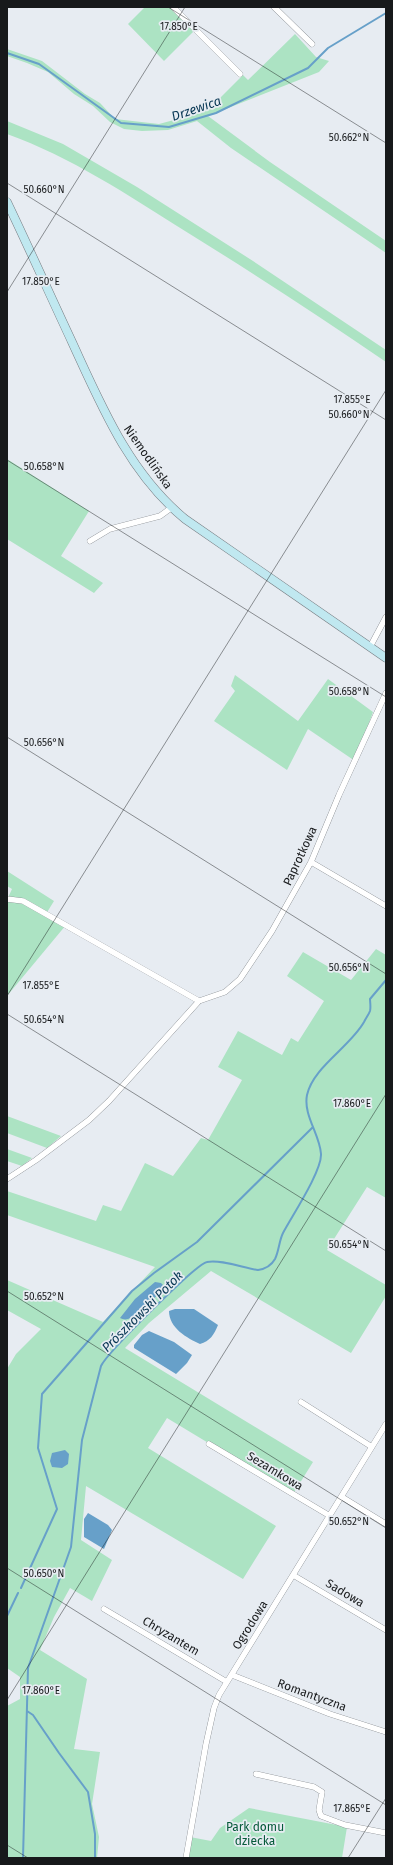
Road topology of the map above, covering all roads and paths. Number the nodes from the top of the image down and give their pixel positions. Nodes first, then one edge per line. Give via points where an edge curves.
1 (173, 7) edge
2 (274, 7) edge
3 (312, 44) dead end
4 (240, 74) dead end
5 (7, 202) edge
6 (171, 508) junction
7 (90, 541) dead end
8 (386, 616) edge
9 (370, 647) junction
10 (386, 658) edge
11 (386, 693) edge
12 (311, 862) junction
13 (7, 899) edge
14 (386, 906) edge
15 (199, 1001) junction
16 (7, 1179) edge
17 (301, 1402) dead end
18 (386, 1424) edge
19 (208, 1444) dead end
20 (372, 1447) junction
21 (342, 1497) junction
22 (330, 1516) junction
23 (386, 1524) edge
24 (294, 1576) junction
25 (104, 1609) dead end
26 (386, 1630) edge
27 (232, 1675) junction
28 (227, 1682) junction
29 (386, 1732) edge
30 (256, 1774) dead end
31 (386, 1833) edge
32 (186, 1858) edge

1 - 4 street
2 - 3 street
5 - 6 main road, Niemodlińska via 122,444 146,480
6 - 7 street via 160,516 110,529
6 - 9 main road, Niemodlińska
8 - 9 street
9 - 10 main road, Niemodlińska
11 - 12 street, Paprotkowa
12 - 14 street
12 - 15 street, Paprotkowa via 272,931 240,980 225,992
13 - 15 street via 23,901
15 - 16 street, Paprotkowa via 109,1101 36,1160
17 - 20 street
18 - 20 street, Ogrodowa
19 - 22 street, Sezamkowa
20 - 21 street, Ogrodowa
21 - 22 street, Ogrodowa
21 - 23 street
22 - 24 street, Ogrodowa
24 - 26 street, Sadowa
24 - 27 street, Ogrodowa
25 - 28 street, Chryzantem
27 - 28 street, Ogrodowa
27 - 29 street, Romantyczna via 330,1714
28 - 32 street, Ogrodowa via 214,1708
30 - 31 street via 314,1787 322,1792 319,1810 321,1816 345,1825

